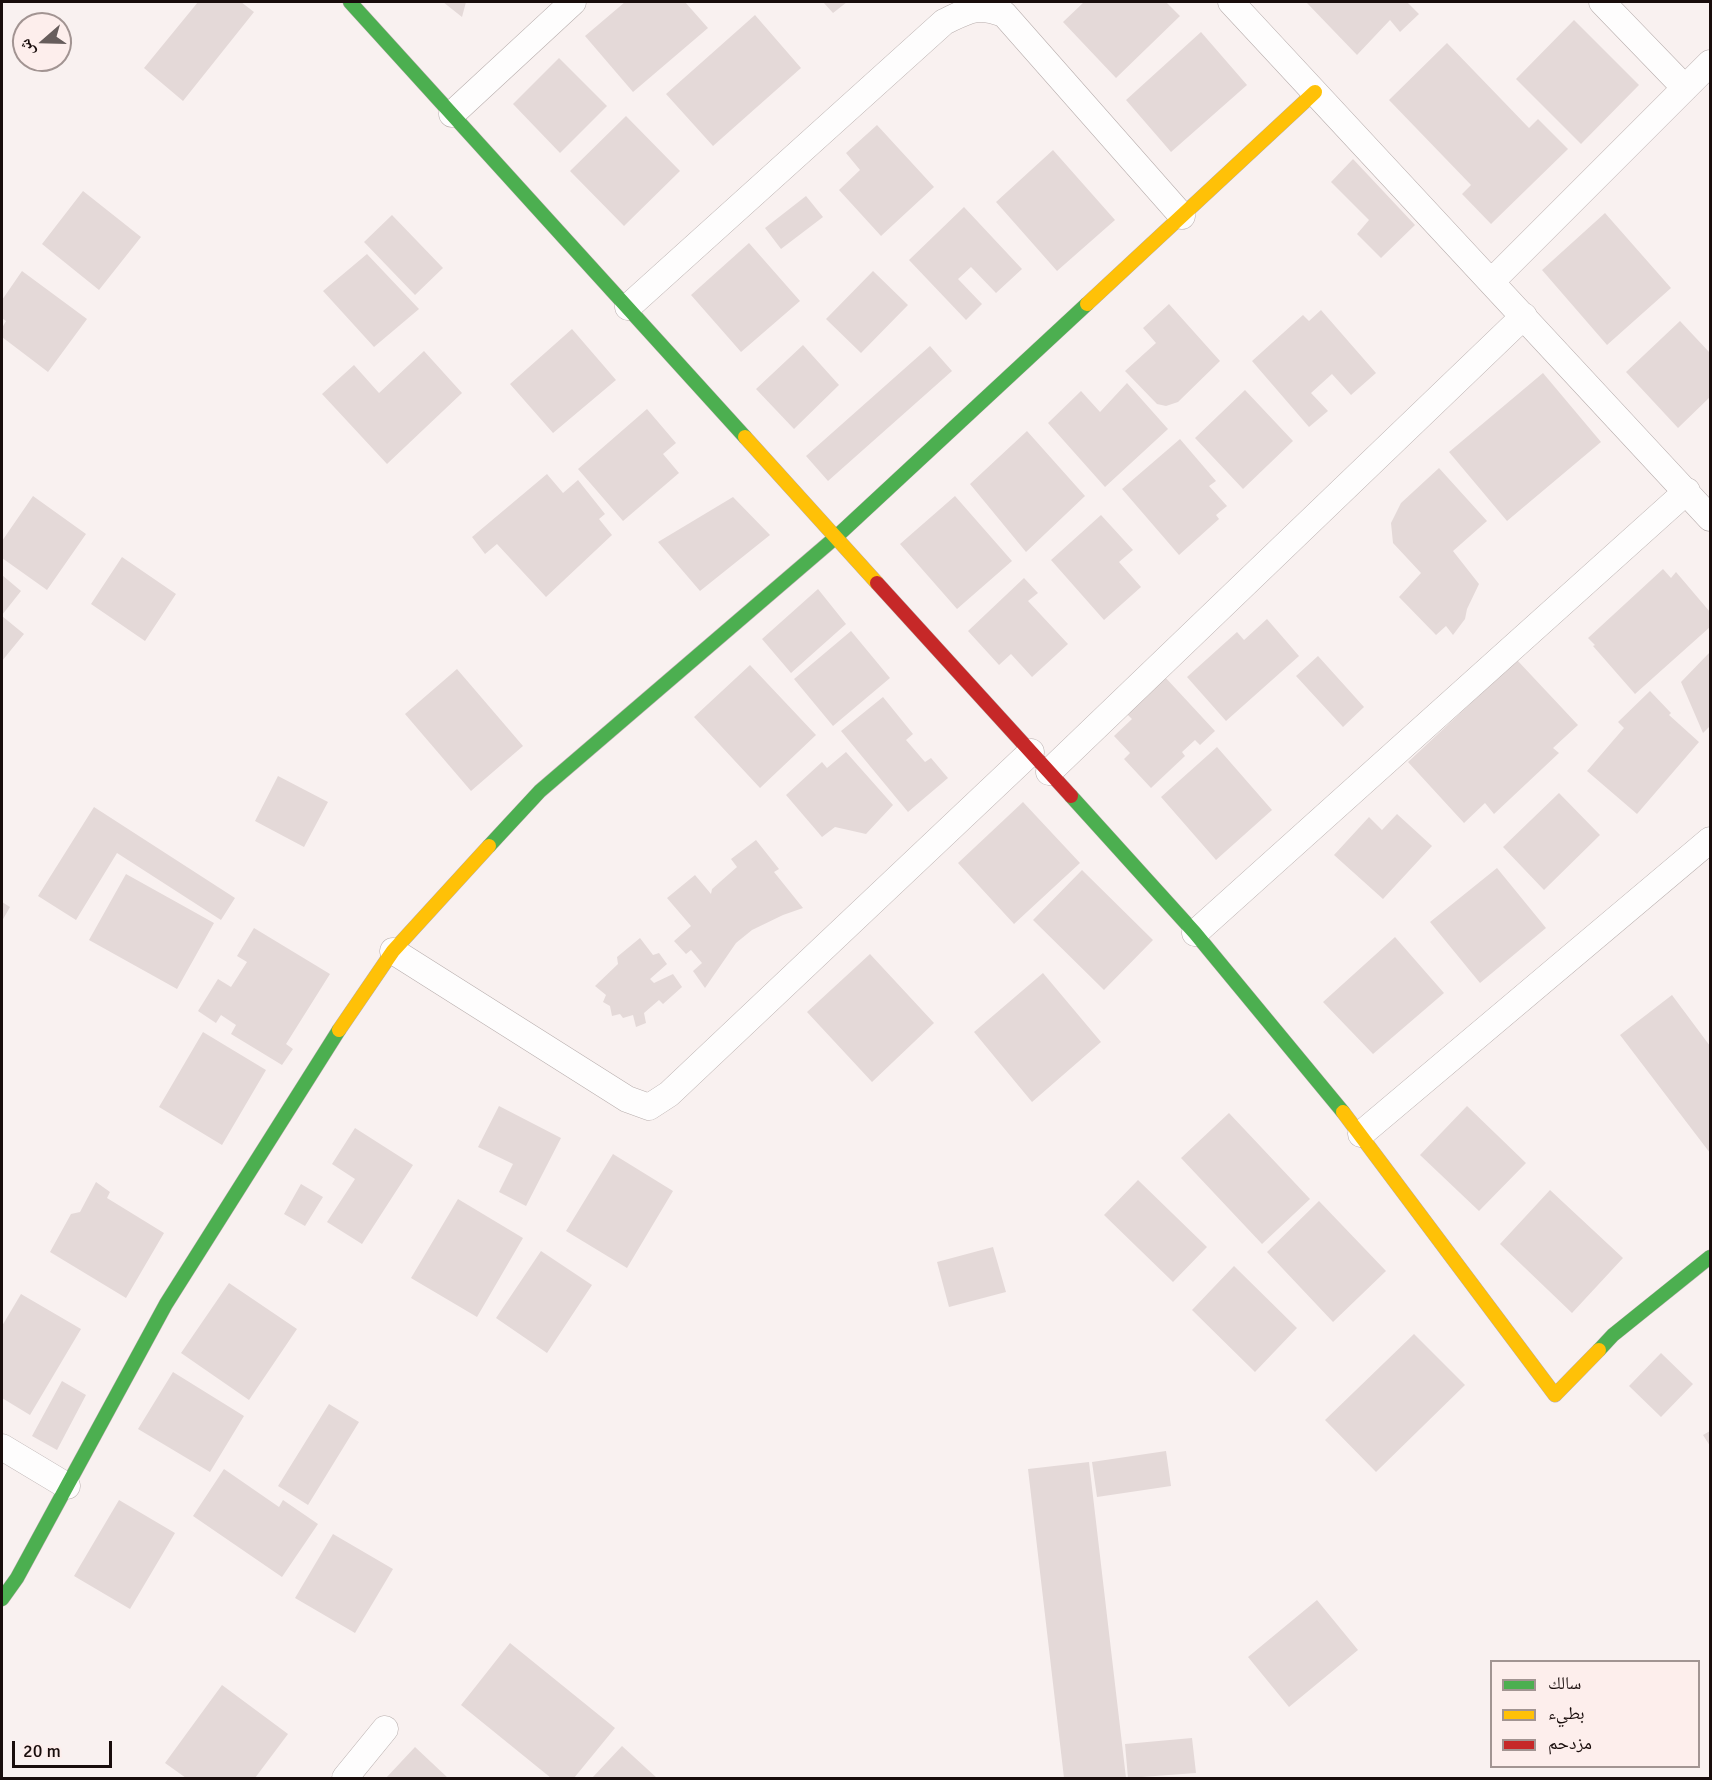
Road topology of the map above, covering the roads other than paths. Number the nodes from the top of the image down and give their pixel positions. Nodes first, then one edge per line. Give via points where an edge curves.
1 (351, 2) edge
2 (573, 2) edge
3 (1231, 2) edge
4 (1602, 2) edge
5 (1710, 63) edge
6 (1685, 88) junction
7 (1315, 92) junction
8 (452, 114) junction
9 (1182, 216) junction
10 (1492, 281) junction
11 (627, 307) junction
12 (1524, 316) junction
13 (1687, 492) junction
14 (1710, 518) edge
15 (836, 537) junction
16 (1031, 752) junction
17 (1049, 772) junction
18 (1710, 840) edge
19 (1195, 933) junction
20 (393, 951) junction
21 (1360, 1134) junction
22 (1710, 1257) edge
23 (2, 1447) edge
24 (67, 1486) junction
25 (2, 1599) edge
26 (386, 1729) dead end
27 (345, 1779) edge

1 - 8 street
2 - 8 street
3 - 7 street
4 - 6 street
5 - 6 street
6 - 10 street
7 - 9 street
7 - 10 street
8 - 11 street
9 - 11 street via 1004,14 986,8 969,10 944,22
9 - 15 street
10 - 12 street
11 - 15 street
12 - 13 street
12 - 17 street
13 - 14 street
13 - 19 street
15 - 16 street
15 - 20 street via 540,791
16 - 17 street
16 - 20 street via 669,1094 649,1107 627,1099
17 - 19 street
18 - 21 street
19 - 21 street
20 - 24 street via 320,1058 166,1304
21 - 22 street via 1555,1395 1613,1335
23 - 24 street
24 - 25 street
26 - 27 street

